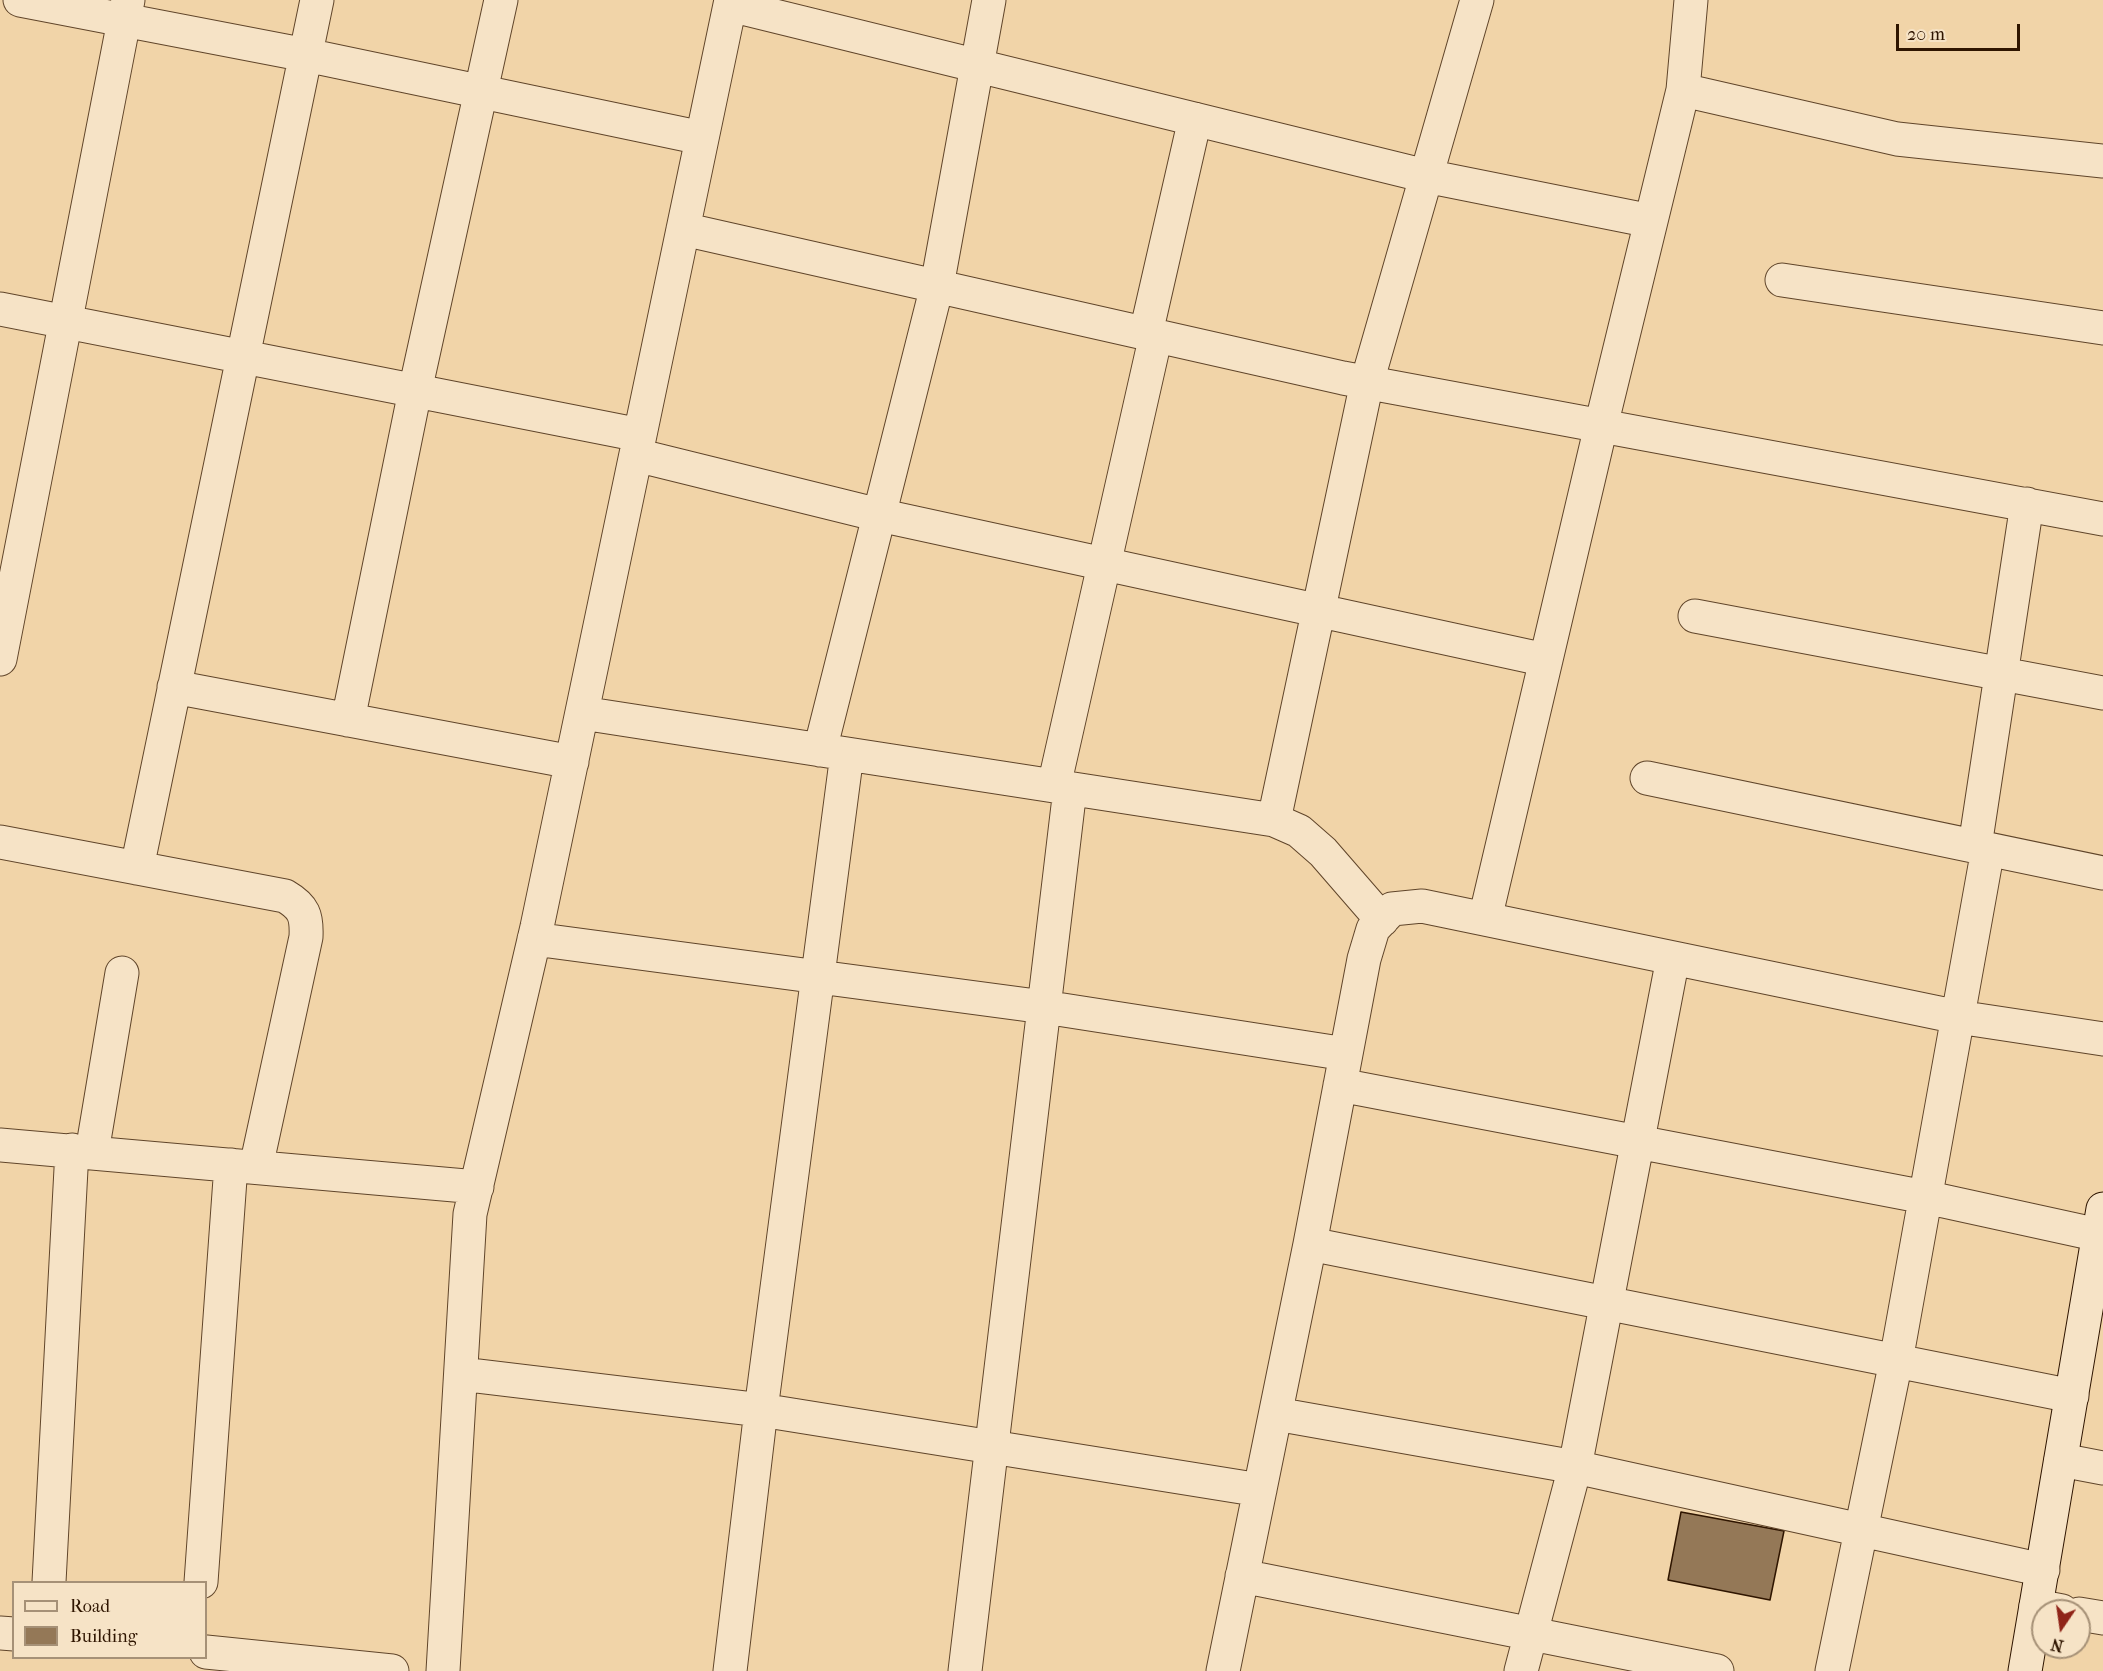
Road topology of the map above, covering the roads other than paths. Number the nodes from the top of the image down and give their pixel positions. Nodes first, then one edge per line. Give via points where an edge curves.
1 (20, 0) edge
2 (317, 0) edge
3 (501, 0) edge
4 (989, 0) edge
5 (1477, 0) edge
6 (1691, 0) edge
7 (731, 3) edge
8 (126, 10) edge
9 (306, 55) junction
10 (976, 66) junction
11 (1683, 90) junction
12 (480, 93) junction
13 (1195, 119) junction
14 (702, 138) junction
15 (2103, 161) edge
16 (1426, 176) junction
17 (1650, 221) junction
18 (683, 229) junction
19 (1782, 280) dead end
20 (937, 286) junction
21 (0, 309) edge
22 (67, 322) junction
23 (2103, 328) edge
24 (1151, 334) junction
25 (243, 357) junction
26 (1367, 382) junction
27 (415, 391) junction
28 (1600, 426) junction
29 (638, 445) junction
30 (2027, 504) junction
31 (879, 515) junction
32 (2103, 519) edge
33 (1104, 565) junction
34 (1318, 613) junction
35 (1695, 616) dead end
36 (0, 659) edge
37 (1546, 660) junction
38 (2001, 674) junction
39 (174, 687) junction
40 (2103, 693) edge
41 (582, 712) junction
42 (348, 720) junction
43 (833, 752) junction
44 (572, 762) junction
45 (1647, 778) dead end
46 (1062, 788) junction
47 (1274, 820) junction
48 (0, 842) edge
49 (1982, 848) junction
50 (137, 868) junction
51 (2103, 873) edge
52 (1485, 919) junction
53 (1382, 920) junction
54 (534, 939) junction
55 (1673, 958) junction
56 (122, 974) dead end
57 (818, 978) junction
58 (1044, 1007) junction
59 (1958, 1017) junction
60 (2103, 1039) edge
61 (1343, 1069) junction
62 (1636, 1142) junction
63 (0, 1145) edge
64 (82, 1151) junction
65 (243, 1166) junction
66 (477, 1187) junction
67 (1925, 1197) junction
68 (2101, 1222) edge
69 (1310, 1244) junction
70 (1607, 1303) junction
71 (1896, 1361) junction
72 (461, 1374) junction
73 (2072, 1396) junction
74 (761, 1410) junction
75 (1276, 1414) junction
76 (992, 1448) junction
77 (2061, 1460) junction
78 (1575, 1467) junction
79 (2103, 1468) edge
80 (1260, 1490) junction
81 (1861, 1530) junction
82 (2043, 1570) junction
83 (1242, 1576) junction
84 (49, 1581) edge
85 (201, 1581) edge
86 (2047, 1599) edge
87 (1530, 1632) junction
88 (207, 1652) edge
89 (2031, 1656) edge
90 (392, 1671) edge
91 (443, 1671) edge
92 (730, 1671) edge
93 (965, 1671) edge
94 (1223, 1671) edge
95 (1521, 1671) edge
96 (1716, 1671) edge
97 (1832, 1671) edge
98 (2025, 1671) edge

1 - 8 street
2 - 9 street
3 - 12 street
4 - 10 street
5 - 16 street
6 - 11 street
7 - 10 street
7 - 14 street
8 - 9 street
8 - 22 street
9 - 12 street
9 - 25 street
10 - 13 street
10 - 20 street
11 - 15 street via 1854,132
11 - 17 street
12 - 14 street
12 - 27 street
13 - 16 street
13 - 24 street
14 - 18 street
16 - 17 street
16 - 26 street
17 - 28 street
18 - 20 street
18 - 29 street
19 - 23 street
20 - 24 street
20 - 31 street
21 - 22 street
22 - 25 street
22 - 36 street
24 - 26 street
24 - 33 street
25 - 27 street
25 - 39 street
26 - 28 street
26 - 34 street
27 - 29 street
27 - 42 street
28 - 30 street
28 - 37 street
29 - 31 street
29 - 41 street
30 - 32 street
30 - 38 street
31 - 33 street
31 - 43 street
33 - 34 street
33 - 46 street
34 - 37 street
34 - 47 street
35 - 38 street
37 - 52 street
38 - 40 street
38 - 49 street
39 - 42 street
39 - 50 street
41 - 43 street
41 - 44 street
42 - 44 street
43 - 46 street
43 - 57 street
44 - 54 street
45 - 49 street
46 - 47 street
46 - 58 street
47 - 53 street via 1299,831 1323,852
48 - 50 street
49 - 51 street
49 - 59 street
50 - 65 street via 285,896 301,905 307,920 306,937
52 - 53 street via 1422,906 1392,909
52 - 55 street
53 - 61 street via 1373,929 1364,958
54 - 57 street
54 - 66 street
55 - 59 street
55 - 62 street
56 - 64 street
57 - 58 street
57 - 74 street
58 - 61 street
58 - 76 street
59 - 60 street
59 - 67 street
61 - 62 street
61 - 69 street
62 - 67 street
62 - 70 street
63 - 64 street
64 - 65 street
64 - 84 street
65 - 66 street
65 - 85 street
66 - 72 street via 470,1215
67 - 68 street
67 - 71 street
68 - 73 street
69 - 70 street
69 - 75 street
70 - 71 street
70 - 78 street
71 - 73 street
71 - 81 street
72 - 74 street
72 - 91 street
73 - 77 street
74 - 76 street
74 - 92 street
75 - 78 street
75 - 80 street
76 - 80 street
76 - 93 street
77 - 79 street
77 - 82 street
78 - 81 street
78 - 87 street
80 - 83 street
81 - 82 street
81 - 97 street
82 - 86 street
83 - 87 street
83 - 94 street
87 - 95 street
87 - 96 street
88 - 90 street
89 - 98 street

